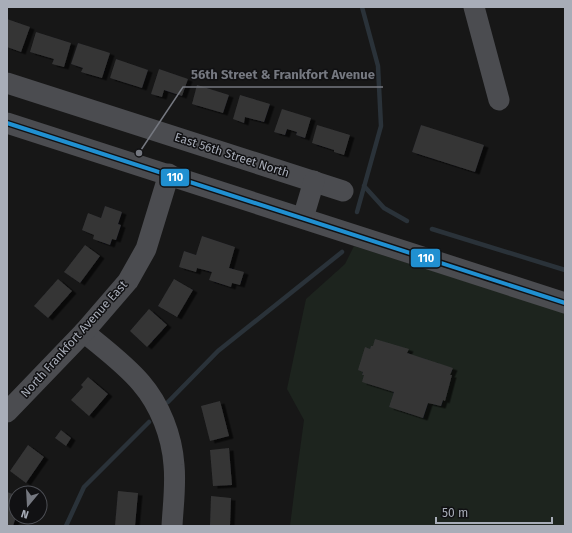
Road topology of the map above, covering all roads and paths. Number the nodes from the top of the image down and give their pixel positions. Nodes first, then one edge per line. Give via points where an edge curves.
1 (474, 7) edge
2 (7, 83) edge
3 (499, 100) dead end
4 (7, 123) edge
5 (169, 174) junction
6 (314, 181) junction
7 (344, 191) dead end
8 (303, 218) junction
9 (565, 303) edge
10 (84, 332) junction
11 (7, 412) edge
12 (172, 526) edge

1 - 3 street
2 - 6 street, East 56th Street North
4 - 5 street
5 - 8 street
5 - 10 street, North Frankfort Avenue East via 146,249 138,264 128,281
6 - 7 street, East 56th Street North
6 - 8 street
8 - 9 street
10 - 11 street, North Frankfort Avenue East
10 - 12 street via 141,383 153,400 166,428 174,464

